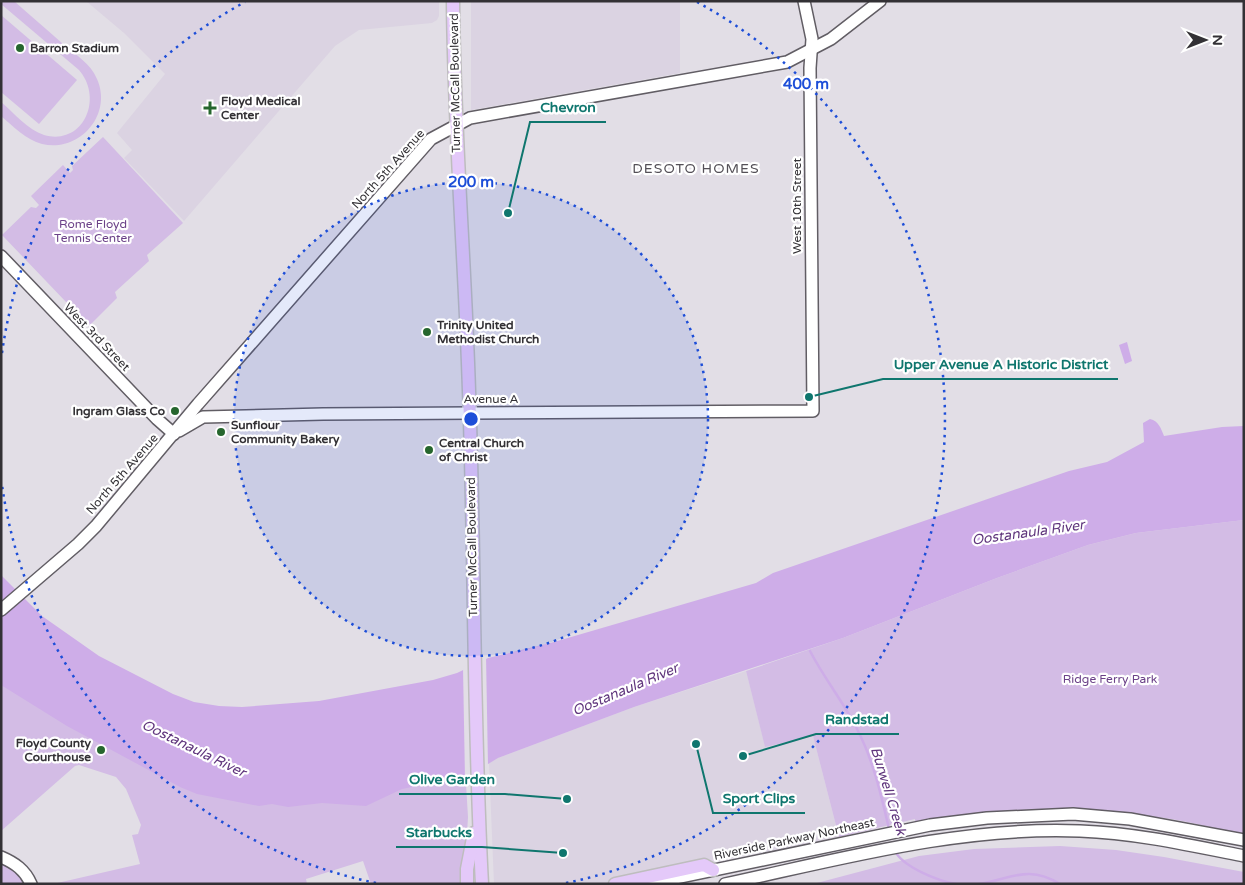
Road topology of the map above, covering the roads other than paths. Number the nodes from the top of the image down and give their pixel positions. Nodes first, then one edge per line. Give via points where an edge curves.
1 (453, 1) edge
2 (804, 1) edge
3 (880, 1) edge
4 (812, 50) junction
5 (456, 126) junction
6 (1, 256) edge
7 (812, 411) joint
8 (469, 413) junction
9 (174, 434) junction
10 (1, 610) edge
11 (478, 814) junction
12 (1244, 840) edge
13 (1244, 856) edge
14 (1, 857) edge
15 (481, 868) junction
16 (713, 870) junction
17 (31, 884) edge
18 (467, 884) edge
19 (482, 884) edge
20 (488, 884) edge
21 (614, 884) edge
22 (647, 884) edge
23 (726, 884) edge

1 - 5 main road, Turner McCall Boulevard
2 - 4 street, West 10th Street
3 - 4 street, North 5th Avenue
4 - 5 street, North 5th Avenue via 787,62 501,112 470,118
4 - 7 street, West 10th Street
5 - 8 main road, Turner McCall Boulevard
5 - 9 street, North 5th Avenue via 430,139
6 - 9 street, West 3rd Street
7 - 8 street, Avenue A
8 - 9 street, Avenue A via 203,417
8 - 11 main road, Turner McCall Boulevard
9 - 10 street, North 5th Avenue via 96,526
11 - 15 main road, Turner McCall Boulevard
11 - 18 main road
12 - 16 street, Riverside Parkway Northeast via 1160,823 1073,814 987,818 918,828
13 - 23 street via 1135,836 1079,831 1022,831 964,836
14 - 17 street via 20,867
15 - 19 main road, Turner McCall Boulevard
15 - 20 main road
16 - 21 main road via 704,865
16 - 22 street, Riverside Parkway Northeast

